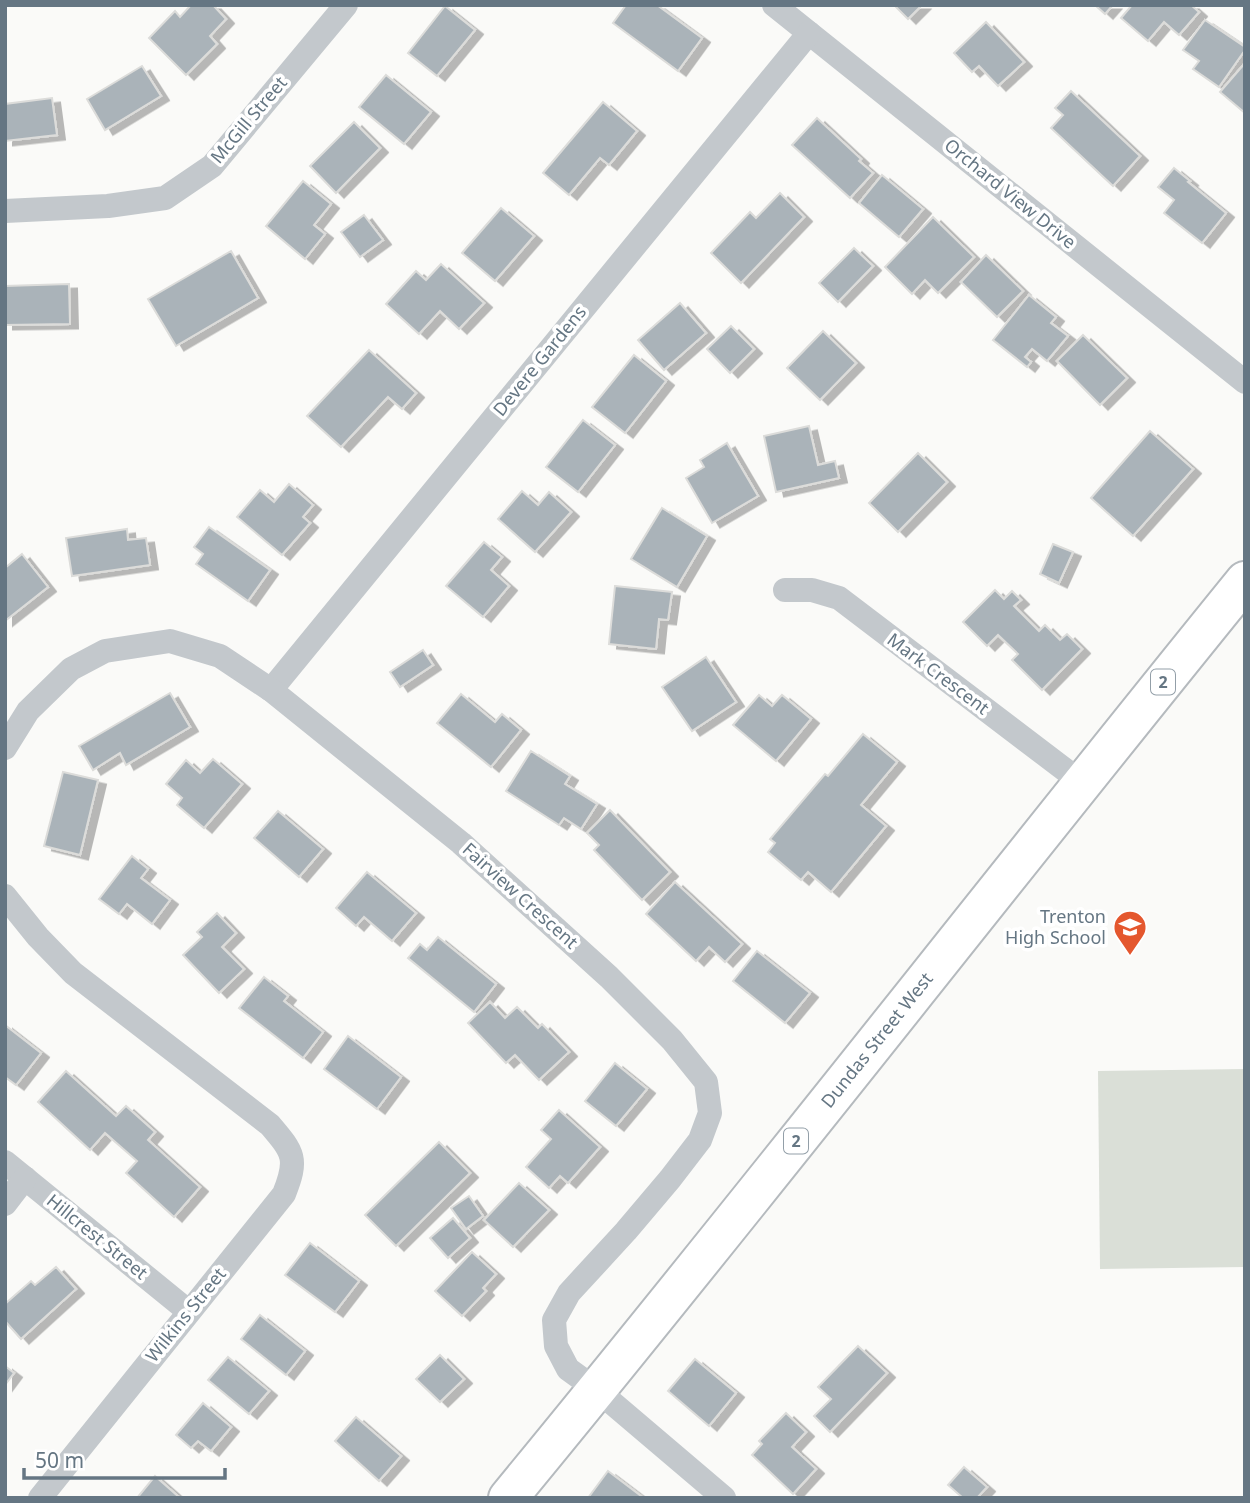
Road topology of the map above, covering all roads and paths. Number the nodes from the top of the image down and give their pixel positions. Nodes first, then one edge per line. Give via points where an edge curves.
1 (346, 5) edge
2 (775, 5) edge
3 (809, 33) junction
4 (5, 211) edge
5 (1245, 382) edge
6 (1245, 581) edge
7 (785, 590) dead end
8 (271, 690) junction
9 (5, 748) edge
10 (1082, 782) junction
11 (5, 896) edge
12 (5, 1162) edge
13 (25, 1178) junction
14 (5, 1203) edge
15 (188, 1311) junction
16 (597, 1390) junction
17 (44, 1496) edge
18 (508, 1498) edge
19 (724, 1498) edge

1 - 4 street, McGill Street via 212,166 165,198
2 - 3 street, Orchard View Drive
3 - 5 street, Orchard View Drive
3 - 8 street, Devere Gardens
6 - 10 main road, Dundas Street West / 2
7 - 10 street, Mark Crescent via 812,590 839,598
8 - 9 street, Fairview Crescent via 220,656 170,641 106,651 71,669 28,711
8 - 16 street, Fairview Crescent via 461,843 609,977 672,1040 706,1082 710,1113 700,1140 569,1293 554,1320 556,1346 568,1369
10 - 16 main road, Dundas Street West / 2
11 - 15 street, Wilkins Street via 73,972 270,1125 287,1145 293,1164 284,1194
12 - 13 street, Hillcrest Street
13 - 14 street
13 - 15 street, Hillcrest Street
15 - 17 street, Wilkins Street
16 - 18 main road, Dundas Street West / 2
16 - 19 street, Fairview Crescent

